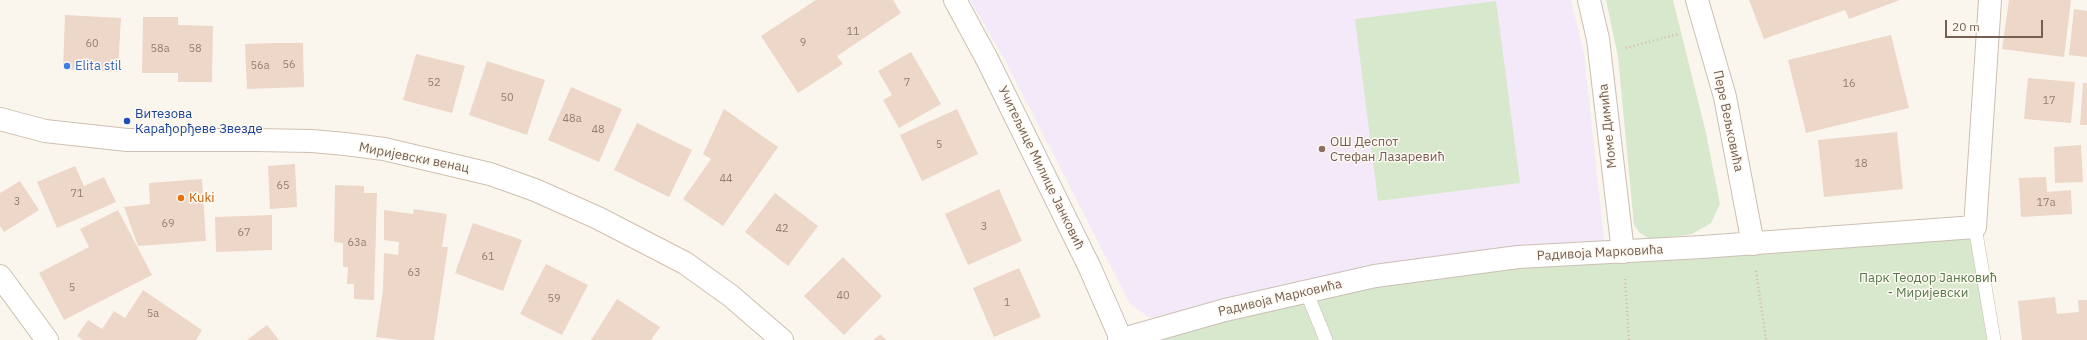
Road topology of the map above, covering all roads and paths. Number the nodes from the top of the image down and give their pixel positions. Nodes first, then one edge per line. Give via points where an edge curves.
1 (955, 0) edge
2 (1589, 0) edge
3 (1697, 0) edge
4 (1990, 0) edge
5 (1705, 27) junction
6 (1600, 54) junction
7 (0, 119) edge
8 (1975, 227) junction
9 (1753, 244) junction
10 (1623, 252) junction
11 (0, 276) edge
12 (1306, 291) junction
13 (47, 340) edge
14 (782, 340) edge
15 (1120, 340) edge
16 (1326, 340) edge
17 (1629, 340) edge
18 (1766, 340) edge
19 (1994, 340) edge

1 - 15 street, Учитељице Милице Јанковић via 1080,247
2 - 6 street, Моме Димића
3 - 5 street, Пере Вељковића
4 - 8 street
5 - 6 path
5 - 9 street, Пере Вељковића via 1725,97
6 - 10 street, Моме Димића
7 - 14 street, Миријевски венац via 45,131 127,140 312,141 345,144 384,149 490,174 535,190 598,218 684,263 731,296
8 - 9 street, Радивоја Марковића
8 - 19 lane
9 - 10 street, Радивоја Марковића
9 - 18 path
10 - 12 street, Радивоја Марковића via 1518,257 1375,276
10 - 17 path
11 - 13 street
12 - 15 street, Радивоја Марковића via 1226,310
12 - 16 lane

